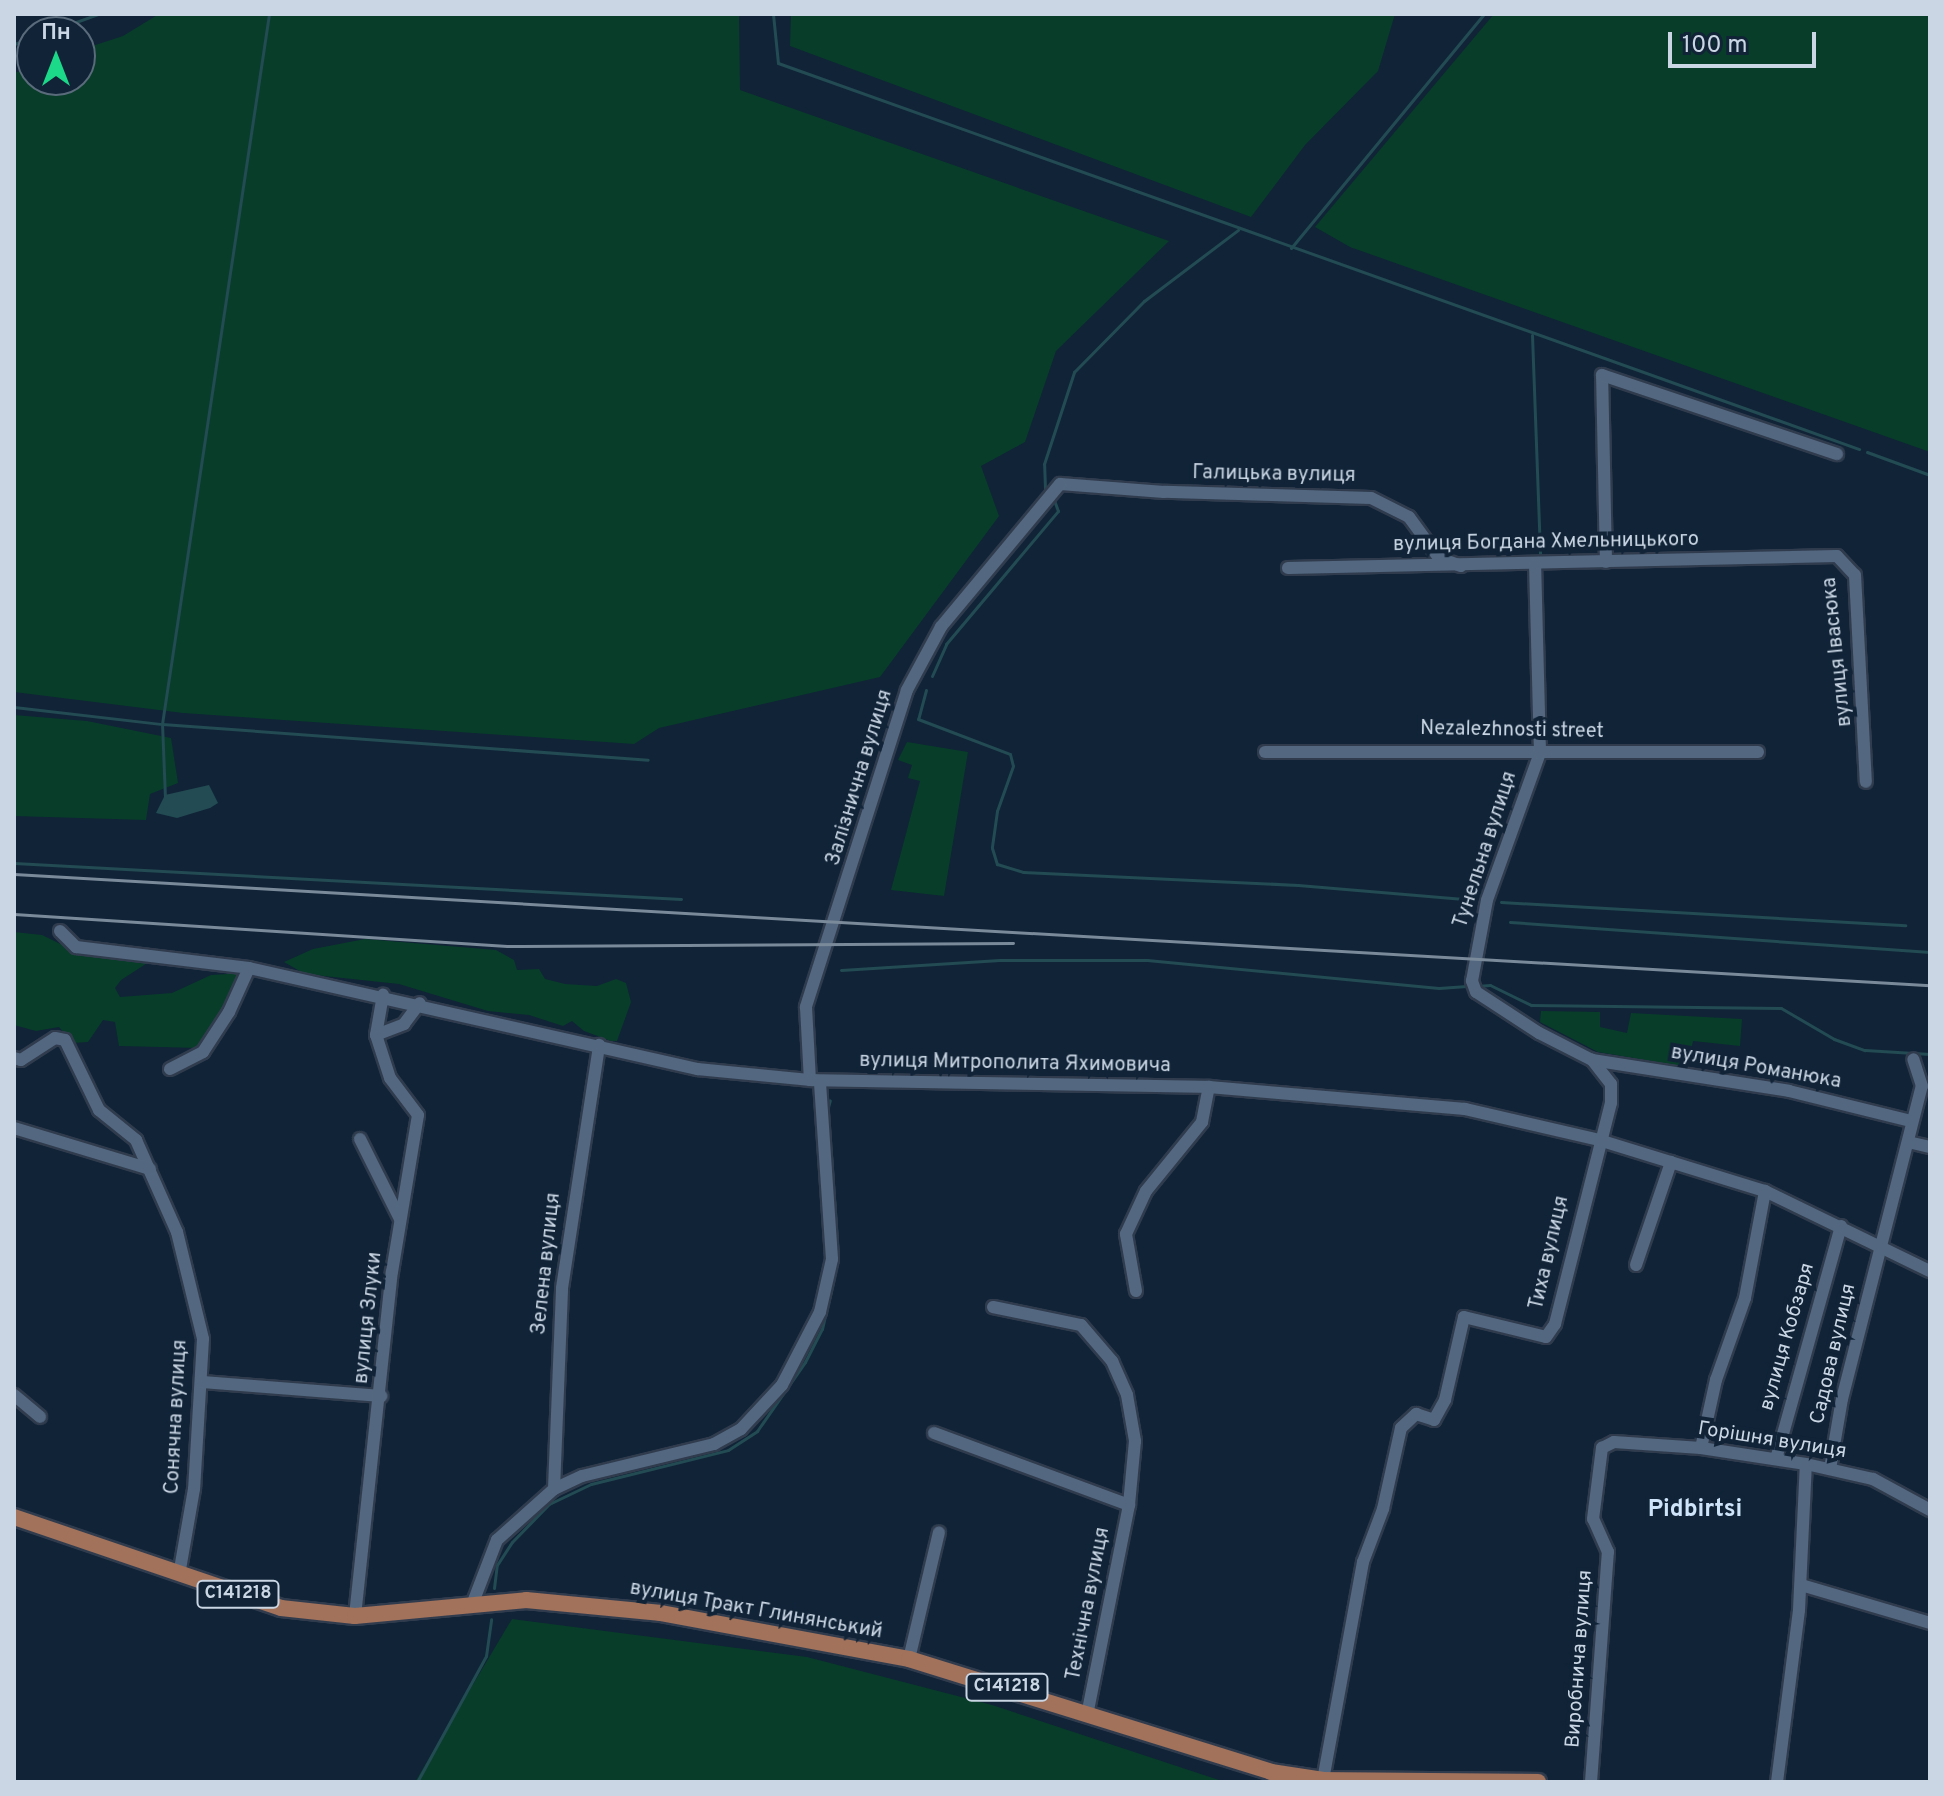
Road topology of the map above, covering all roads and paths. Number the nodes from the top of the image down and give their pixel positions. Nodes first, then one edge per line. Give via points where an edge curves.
1 (1837, 454) dead end
2 (1060, 484) joint
3 (1805, 556) joint
4 (1606, 562) junction
5 (1535, 565) junction
6 (1461, 566) junction
7 (1288, 568) dead end
8 (1265, 752) dead end
9 (1758, 752) dead end
10 (1540, 753) junction
11 (1866, 782) dead end
12 (60, 931) dead end
13 (249, 968) junction
14 (1474, 986) joint
15 (383, 995) junction
16 (420, 1003) junction
17 (376, 1035) junction
18 (599, 1045) junction
19 (14, 1058) edge
20 (1913, 1059) dead end
21 (1592, 1060) junction
22 (170, 1069) dead end
23 (815, 1081) junction
24 (1209, 1087) junction
25 (1911, 1121) junction
26 (14, 1128) edge
27 (360, 1139) dead end
28 (1599, 1140) junction
29 (1908, 1142) junction
30 (1930, 1147) edge
31 (1671, 1162) junction
32 (150, 1169) junction
33 (1765, 1191) junction
34 (400, 1219) junction
35 (1841, 1226) junction
36 (1879, 1249) junction
37 (1636, 1265) dead end
38 (1930, 1271) edge
39 (1136, 1291) dead end
40 (993, 1307) dead end
41 (202, 1382) junction
42 (14, 1395) edge
43 (381, 1396) junction
44 (40, 1417) dead end
45 (934, 1433) dead end
46 (1602, 1448) joint
47 (1701, 1448) junction
48 (1776, 1459) junction
49 (1806, 1464) junction
50 (1830, 1469) junction
51 (554, 1489) junction
52 (1129, 1505) junction
53 (1930, 1510) edge
54 (14, 1517) edge
55 (939, 1532) dead end
56 (179, 1575) junction
57 (1801, 1585) junction
58 (472, 1605) junction
59 (355, 1616) junction
60 (1930, 1623) edge
61 (909, 1659) junction
62 (1088, 1711) junction
63 (1323, 1780) junction
64 (1538, 1782) edge
65 (1591, 1782) edge
66 (1777, 1782) edge

1 - 4 street via 1602,375
2 - 6 street, Галицька вулиця via 1371,498 1409,517 1439,558
2 - 23 street, Залізнична вулиця via 941,627 907,690 806,1007
3 - 4 street, вулиця Богдана Хмельницького
3 - 11 street, вулиця Івасюка via 1837,556 1855,575
4 - 5 street, вулиця Богдана Хмельницького
5 - 6 street, вулиця Богдана Хмельницького
5 - 10 street, Тунельна вулиця
6 - 7 street, вулиця Богдана Хмельницького
8 - 10 street, Nezalezhnosti street
9 - 10 street, Nezalezhnosti street
10 - 14 street, Тунельна вулиця via 1501,853 1474,956
12 - 13 street via 76,947
13 - 15 street
13 - 22 street via 203,1052
14 - 21 street, вулиця Романюка via 1539,1033
15 - 16 street
15 - 17 street, вулиця Злуки
16 - 17 street via 404,1024
16 - 18 street
17 - 34 street, вулиця Злуки via 390,1078 418,1115
18 - 23 street via 698,1069
18 - 51 street, Зелена вулиця via 562,1288
19 - 32 street via 21,1060 55,1038 65,1040 99,1110 136,1140
20 - 25 street via 1922,1086
21 - 25 street, вулиця Романюка via 1789,1091
21 - 28 street via 1611,1084 1612,1095
23 - 24 street, вулиця Митрополита Яхимовича
23 - 51 street, Залізнична вулиця via 832,1259 820,1312 782,1385 741,1429 714,1444 582,1476
24 - 28 street, вулиця Митрополита Яхимовича via 1427,1103
24 - 39 street via 1202,1122 1146,1191 1126,1234
25 - 29 street
26 - 32 street
27 - 34 street
28 - 31 street, вулиця Митрополита Яхимовича
28 - 63 street, Тиха вулиця via 1555,1324 1546,1337 1464,1317 1445,1400 1434,1420 1416,1414 1399,1433 1383,1509 1363,1562
29 - 30 street
29 - 36 street
31 - 33 street, вулиця Митрополита Яхимовича
31 - 37 street
32 - 41 street, Сонячна вулиця via 177,1232 203,1339
33 - 35 street, вулиця Митрополита Яхимовича
33 - 47 street via 1745,1298 1716,1380
34 - 43 street, вулиця Злуки
35 - 36 street, вулиця Митрополита Яхимовича
35 - 48 street, вулиця Кобзаря
36 - 38 street, вулиця Митрополита Яхимовича
36 - 50 street, Садова вулиця
40 - 52 street, Технічна вулиця via 1070,1320 1089,1332 1112,1361 1127,1395 1135,1441
41 - 43 street
41 - 56 street, Сонячна вулиця via 193,1503
42 - 44 street
43 - 59 street, вулиця Злуки
45 - 52 street, Технічна вулиця
46 - 47 street, Горішня вулиця via 1614,1442
46 - 65 street, Виробнича вулиця via 1593,1519 1608,1552
47 - 48 street, Горішня вулиця
48 - 49 street, Горішня вулиця
49 - 50 street, Горішня вулиця
49 - 57 street
50 - 53 street, Горішня вулиця via 1873,1479
51 - 58 street, Залізнична вулиця via 497,1540
52 - 62 street, Технічна вулиця
54 - 56 main road, вулиця Тракт Глинянський / С141218
55 - 61 street
56 - 59 main road, вулиця Тракт Глинянський / С141218 via 281,1608
57 - 60 street
57 - 66 street
58 - 59 main road, вулиця Тракт Глинянський / С141218
58 - 61 main road, вулиця Тракт Глинянський / С141218 via 579,1603 796,1634
61 - 62 main road, вулиця Тракт Глинянський / С141218
62 - 63 main road, вулиця Тракт Глинянський / С141218 via 1271,1772
63 - 64 main road, вулиця Тракт Глинянський / С141218

